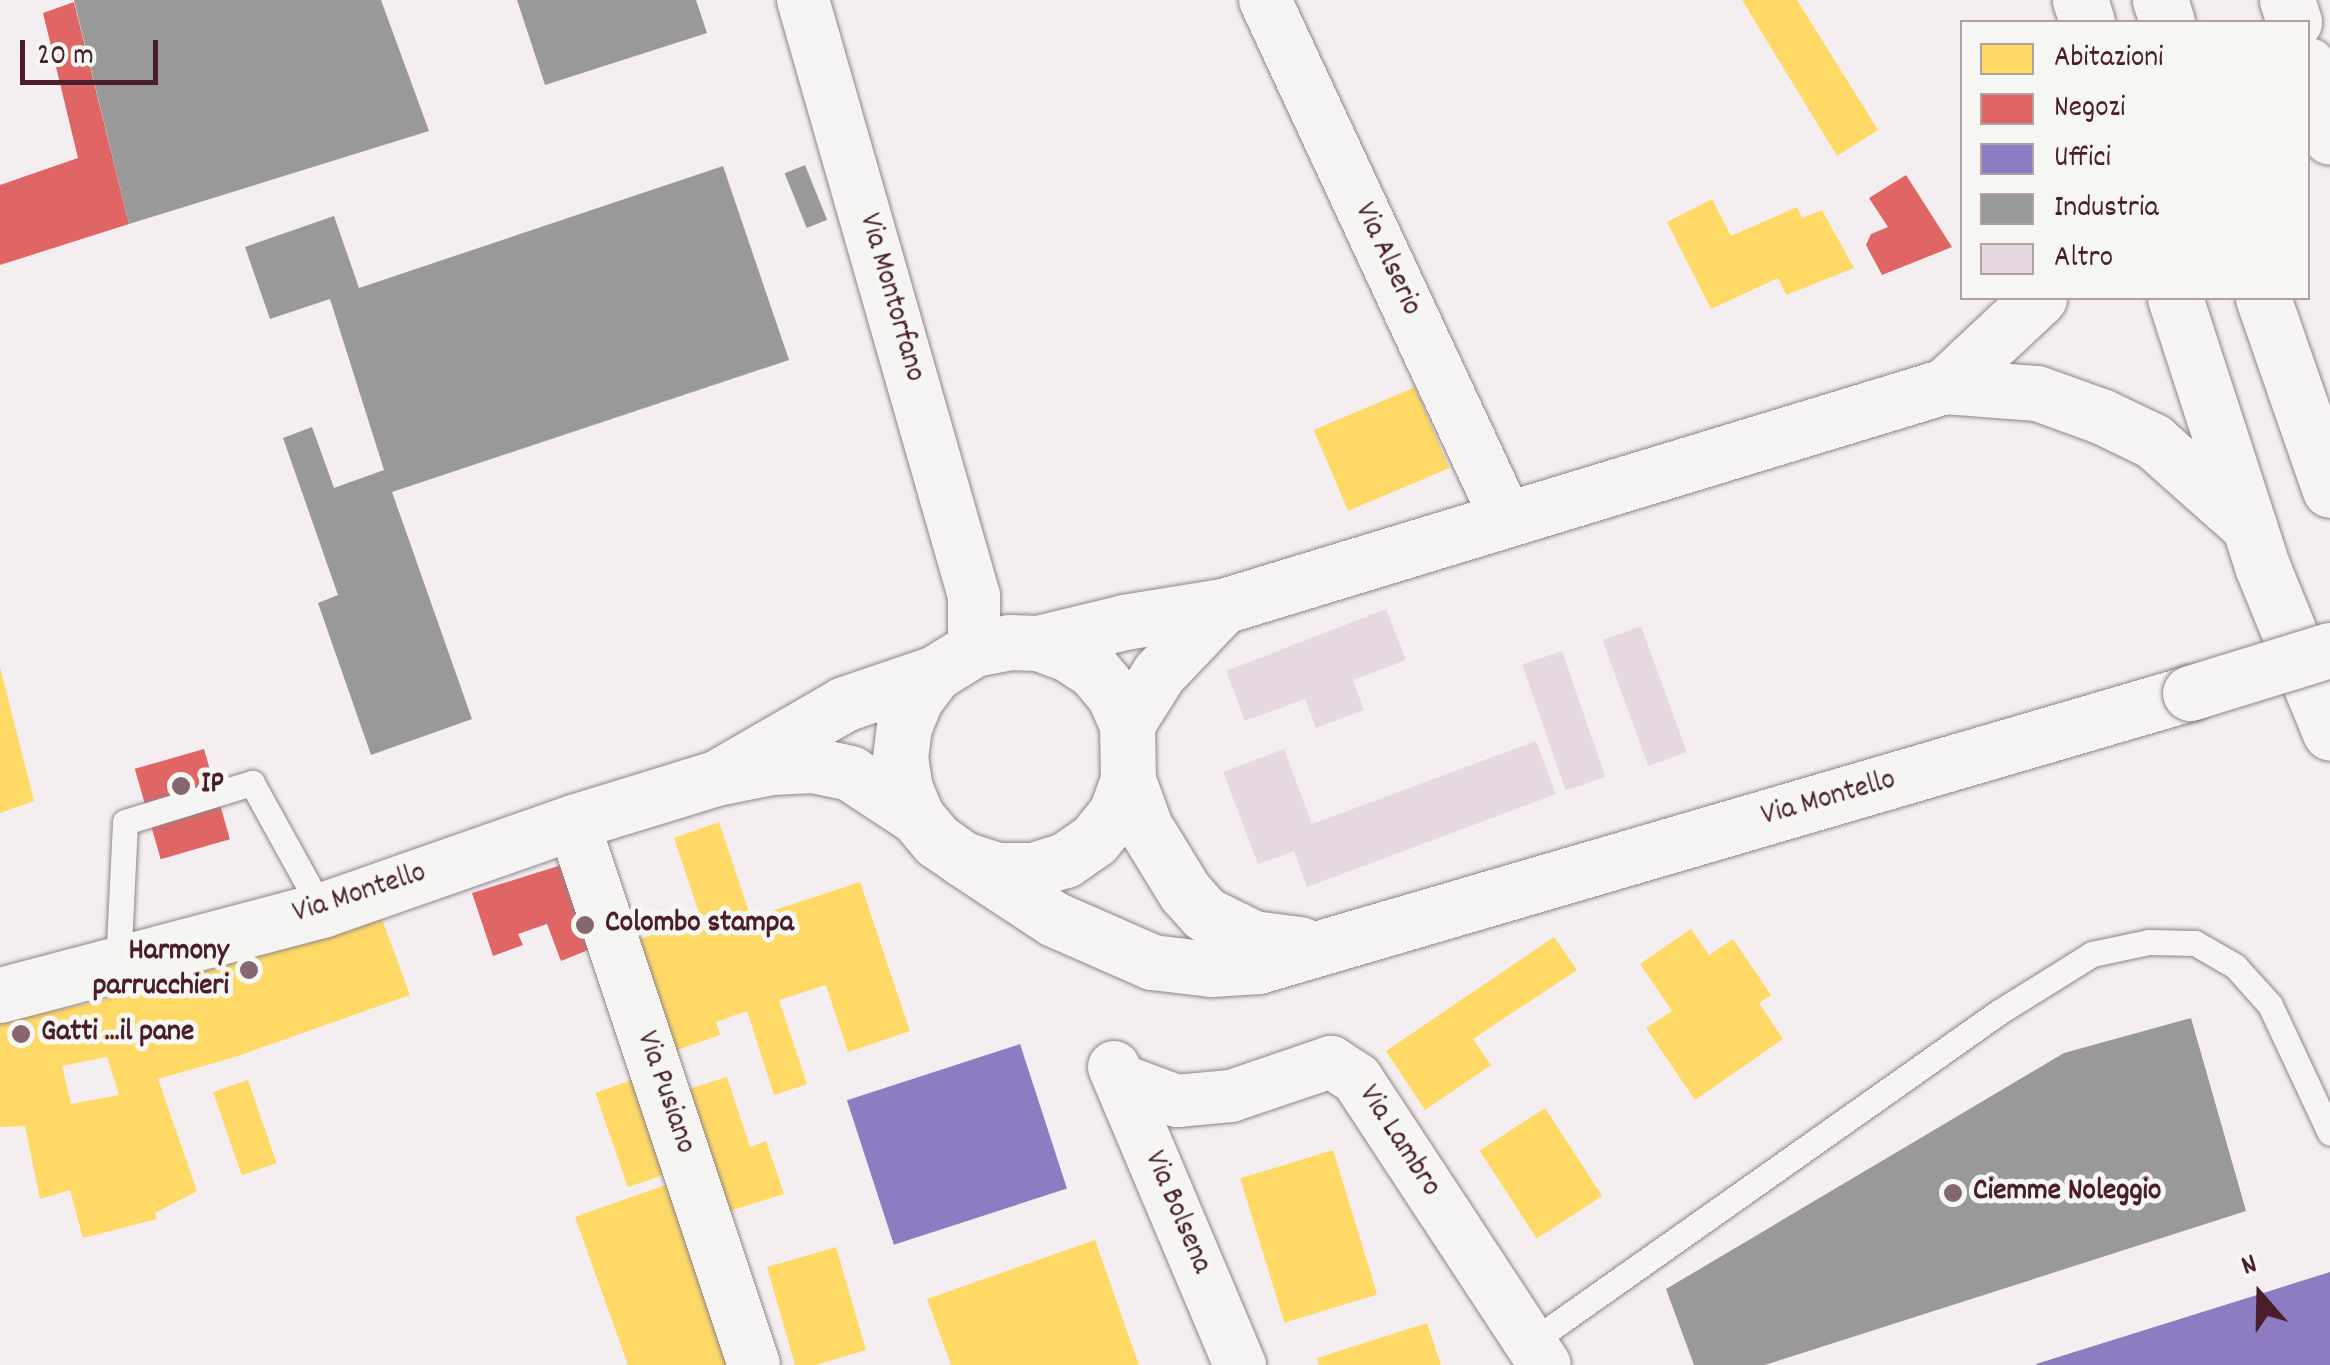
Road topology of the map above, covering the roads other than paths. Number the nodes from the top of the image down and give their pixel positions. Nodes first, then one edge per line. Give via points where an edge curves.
1 (803, 0) edge
2 (1265, 0) edge
3 (2310, 72) edge
4 (2330, 137) edge
5 (2037, 300) edge
6 (2176, 300) edge
7 (2263, 300) edge
8 (1945, 386) junction
9 (2330, 490) edge
10 (1507, 520) junction
11 (2249, 526) junction
12 (1223, 606) junction
13 (986, 640) junction
14 (2330, 650) edge
15 (1127, 724) junction
16 (2330, 733) edge
17 (716, 778) junction
18 (1128, 780) junction
19 (917, 816) junction
20 (573, 822) junction
21 (963, 859) junction
22 (322, 910) junction
23 (1328, 948) junction
24 (118, 966) junction
25 (0, 994) edge
26 (1115, 1070) joint
27 (2330, 1134) edge
28 (1538, 1354) edge
29 (754, 1365) edge
30 (1240, 1365) edge

1 - 13 street, Via Montorfano
2 - 10 street, Via Alserio
3 - 4 main road
5 - 8 main road
6 - 11 main road
7 - 9 main road
8 - 10 main road, Via Montello
8 - 11 main road via 2037,393 2100,416 2153,441
10 - 12 main road, Via Montello
11 - 16 main road
12 - 13 main road, Via Montello
12 - 15 main road, Via Montello via 1159,673
13 - 15 main road via 1068,654 1094,671
13 - 17 main road, Via Montello via 844,704
13 - 19 main road via 916,698 902,742 904,789
14 - 23 main road, Via Montello, bridge
15 - 18 main road
17 - 19 main road, Via Montello via 813,765 850,773
17 - 20 main road, Via Montello
18 - 21 main road via 1116,813 1065,860 1032,870 996,870
18 - 23 main road, Via Montello via 1145,827 1205,914 1254,938
19 - 21 main road
20 - 22 main road, Via Montello
20 - 29 street, Via Pusiano
21 - 23 main road, Via Montello via 1054,919 1152,962 1258,966
22 - 24 main road, Via Montello
22 - 24 lane via 252,783 124,822
24 - 25 main road, Via Montello
26 - 28 street, Via Lambro via 1148,1094 1190,1101 1231,1096 1332,1062 1357,1078
26 - 30 street, Via Bolsena
27 - 28 lane via 2270,1005 2235,966 2194,943 2149,942 2092,954 1999,1012

